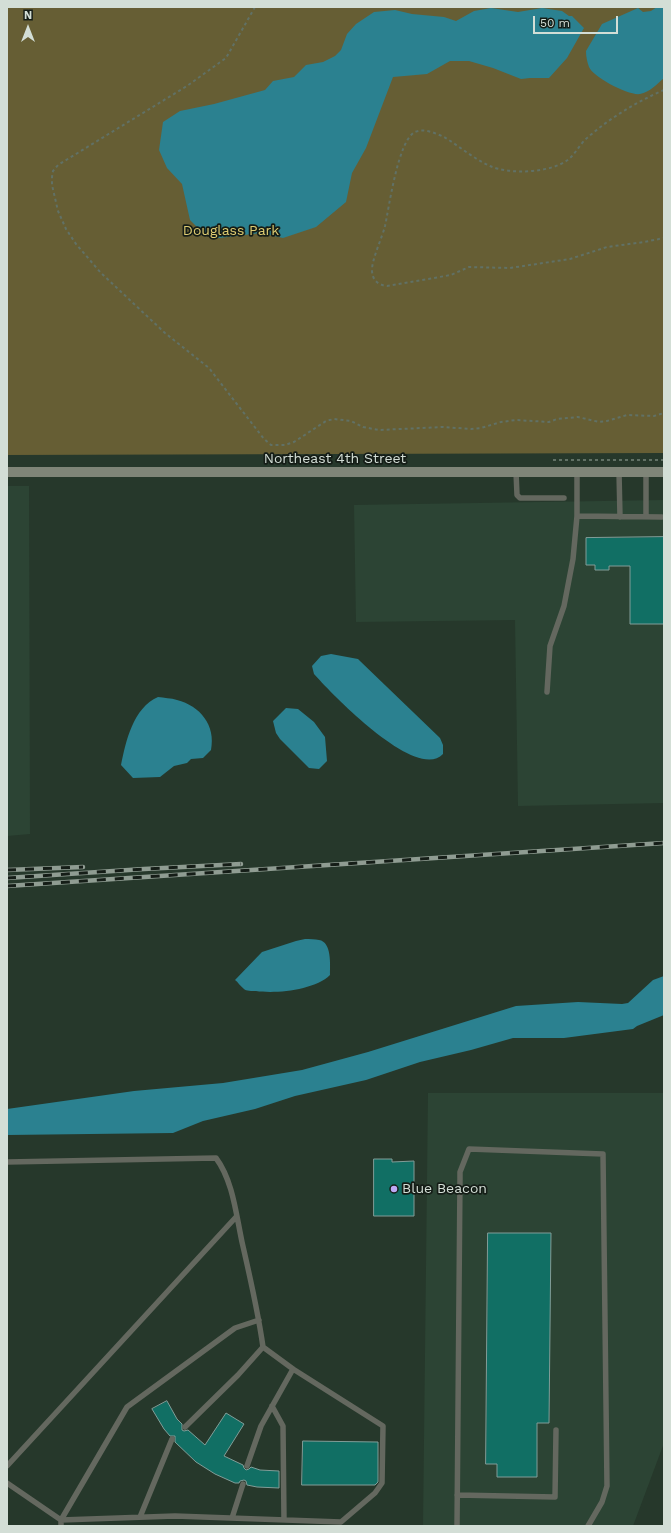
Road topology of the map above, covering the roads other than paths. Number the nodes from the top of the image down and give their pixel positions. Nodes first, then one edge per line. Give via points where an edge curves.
1 (7, 472) edge
2 (516, 472) junction
3 (577, 472) junction
4 (619, 472) junction
5 (646, 472) junction
6 (664, 472) edge
7 (564, 498) dead end
8 (577, 516) junction
9 (620, 517) junction
10 (646, 517) junction
11 (662, 517) dead end
12 (547, 692) dead end
13 (7, 1162) edge
14 (236, 1217) junction
15 (259, 1320) junction
16 (263, 1347) junction
17 (293, 1369) junction
18 (272, 1406) junction
19 (185, 1427) dead end
20 (556, 1430) dead end
21 (172, 1439) dead end
22 (7, 1466) edge
23 (247, 1466) dead end
24 (7, 1483) edge
25 (242, 1484) dead end
26 (457, 1494) junction
27 (140, 1517) junction
28 (232, 1518) junction
29 (61, 1520) junction
30 (284, 1520) junction
31 (61, 1526) edge
32 (457, 1526) edge
33 (588, 1526) edge

1 - 2 street, Northeast 4th Street
2 - 3 street, Northeast 4th Street
2 - 7 lane via 516,490 520,498
3 - 4 street, Northeast 4th Street
3 - 8 lane
4 - 5 street, Northeast 4th Street
4 - 9 lane
5 - 6 street, Northeast 4th Street
5 - 10 lane
8 - 9 lane
8 - 12 lane via 573,559 564,606 550,646
9 - 10 lane
10 - 11 lane
13 - 14 lane via 216,1158 223,1169
14 - 15 lane
14 - 22 lane
15 - 16 lane
15 - 29 lane via 235,1328 127,1407
16 - 17 lane
16 - 19 lane
17 - 18 lane
17 - 30 lane via 383,1426 382,1483 375,1493 341,1522
18 - 23 lane via 261,1426
18 - 30 lane via 283,1426
20 - 26 lane via 555,1497
21 - 27 lane
24 - 29 lane
25 - 28 lane
26 - 32 lane
26 - 33 lane via 460,1172 469,1149 603,1154 607,1466 605,1495
27 - 28 lane
27 - 29 lane
28 - 30 lane
29 - 31 lane

